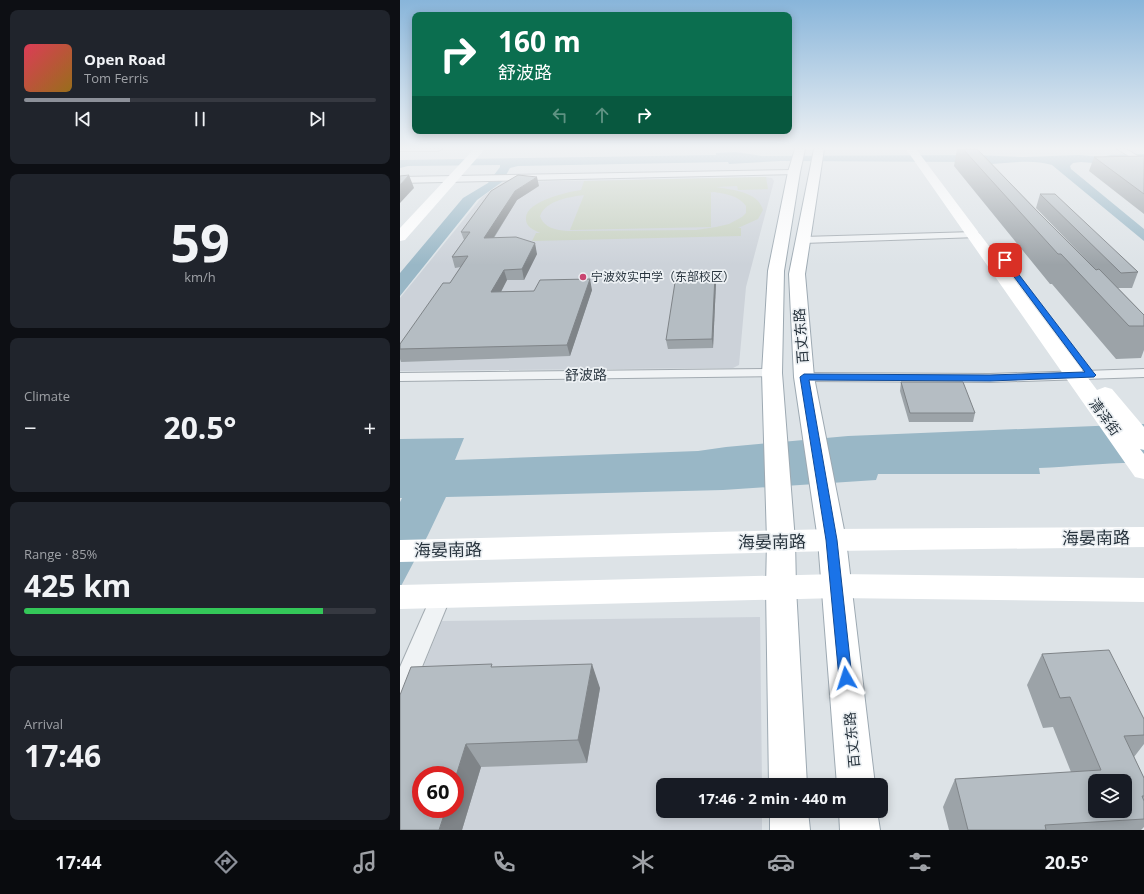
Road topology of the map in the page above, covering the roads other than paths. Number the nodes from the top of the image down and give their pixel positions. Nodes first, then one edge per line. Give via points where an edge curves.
1 (444, 188) edge
2 (791, 188) edge
3 (812, 188) edge
4 (939, 188) edge
5 (949, 188) edge
6 (974, 235) junction
7 (400, 237) edge
8 (803, 240) junction
9 (772, 373) junction
10 (1144, 373) edge
11 (1083, 375) junction
12 (400, 377) edge
13 (804, 377) junction
14 (1144, 442) edge
15 (1144, 471) edge
16 (1144, 537) edge
17 (832, 540) junction
18 (782, 541) junction
19 (400, 551) edge
20 (837, 586) junction
21 (781, 588) junction
22 (1144, 590) edge
23 (404, 596) edge
24 (441, 596) junction
25 (400, 693) edge
26 (788, 778) edge
27 (855, 778) edge
28 (789, 818) edge
29 (859, 818) edge
30 (790, 830) edge
31 (860, 830) edge

1 - 7 main road
2 - 9 main road, 百丈东路 via 776,271
3 - 8 main road, 百丈东路
4 - 6 main road, 清泽街
5 - 11 main road, 清泽街
6 - 8 street
6 - 11 main road, 清泽街
8 - 13 main road, 百丈东路 via 797,274
9 - 12 street, 舒波路
9 - 18 main road, 百丈东路
10 - 11 street
11 - 13 street via 990,378
11 - 14 main road, 清泽街
11 - 15 main road, 清泽街
13 - 17 main road, 百丈东路
16 - 17 main road, 海晏南路
17 - 18 main road, 海晏南路
17 - 20 main road, 百丈东路
18 - 19 main road, 海晏南路
18 - 21 main road, 百丈东路
20 - 21 main road
20 - 22 main road
20 - 27 main road, 百丈东路
21 - 24 main road
21 - 26 main road, 百丈东路
23 - 24 main road
24 - 25 street
28 - 30 main road
29 - 31 main road

